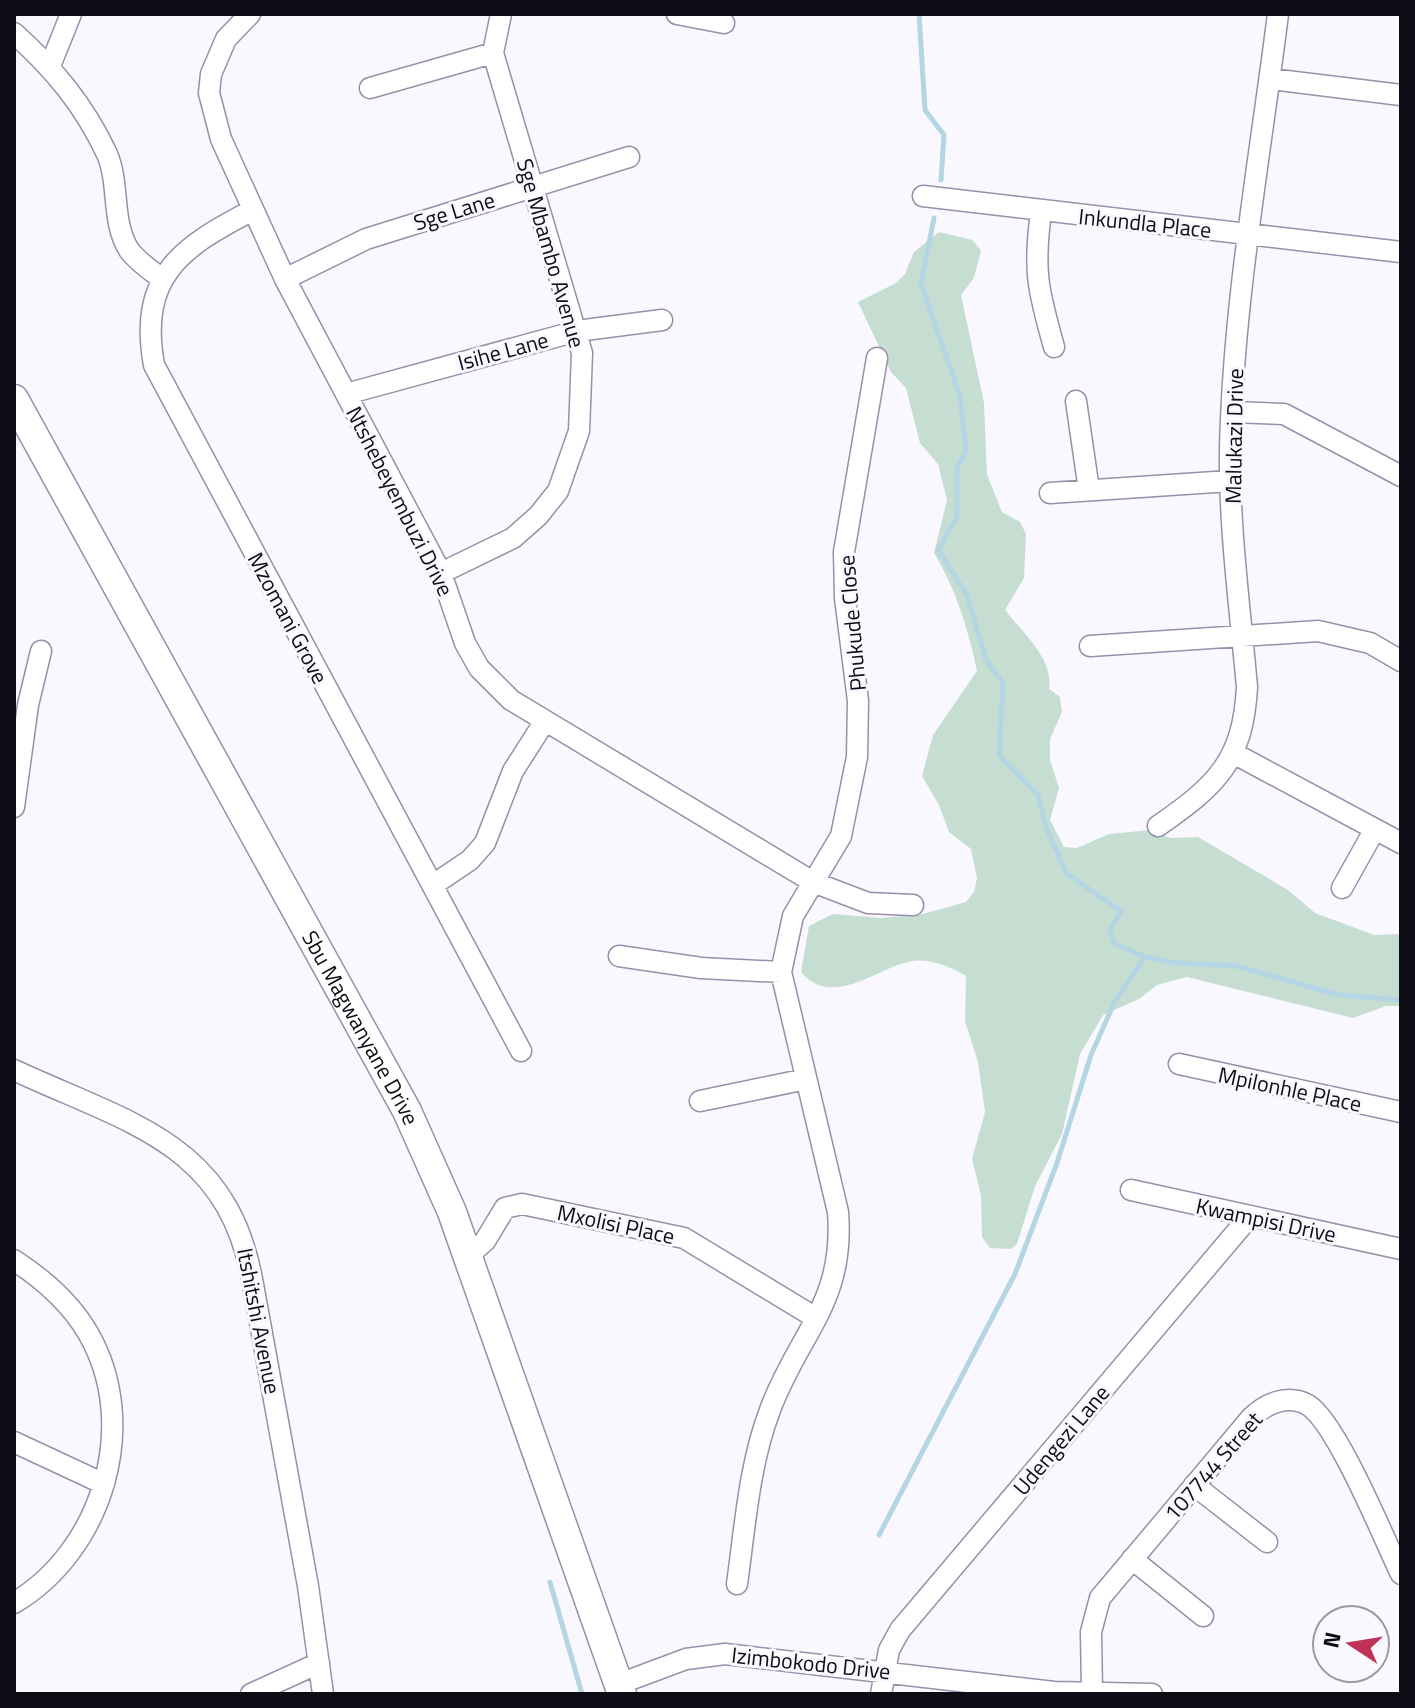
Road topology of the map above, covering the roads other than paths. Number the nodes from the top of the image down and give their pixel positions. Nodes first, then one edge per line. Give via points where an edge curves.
1 (71, 14) edge
2 (250, 14) edge
3 (501, 14) edge
4 (677, 14) edge
5 (1278, 14) edge
6 (724, 23) dead end
7 (14, 33) edge
8 (493, 53) junction
9 (50, 66) junction
10 (1270, 79) junction
11 (370, 88) dead end
12 (1401, 95) edge
13 (629, 157) dead end
14 (533, 188) junction
15 (923, 196) dead end
16 (253, 210) junction
17 (1041, 212) junction
18 (1250, 234) junction
19 (1401, 252) edge
20 (161, 278) junction
21 (285, 279) junction
22 (662, 320) dead end
23 (577, 331) junction
24 (1054, 347) dead end
25 (877, 358) dead end
26 (346, 394) junction
27 (14, 399) edge
28 (1076, 401) dead end
29 (1232, 412) junction
30 (1401, 476) edge
31 (1230, 481) junction
32 (1089, 490) junction
33 (1050, 493) dead end
34 (441, 573) junction
35 (1242, 634) junction
36 (1090, 646) dead end
37 (41, 651) dead end
38 (1401, 661) edge
39 (545, 721) junction
40 (1235, 754) junction
41 (14, 807) edge
42 (1158, 826) dead end
43 (1375, 829) junction
44 (1401, 843) edge
45 (813, 882) junction
46 (433, 885) junction
47 (1342, 888) dead end
48 (913, 905) dead end
49 (619, 956) dead end
50 (781, 972) junction
51 (521, 1051) dead end
52 (1179, 1064) dead end
53 (14, 1070) edge
54 (806, 1079) junction
55 (700, 1101) dead end
56 (1401, 1112) edge
57 (1131, 1190) dead end
58 (1250, 1216) junction
59 (1401, 1249) edge
60 (468, 1256) junction
61 (14, 1260) edge
62 (816, 1318) junction
63 (14, 1442) edge
64 (104, 1484) junction
65 (1194, 1485) junction
66 (1267, 1542) dead end
67 (1132, 1559) junction
68 (1401, 1574) edge
69 (737, 1584) dead end
70 (14, 1603) edge
71 (1203, 1616) dead end
72 (319, 1663) junction
73 (884, 1670) junction
74 (621, 1689) edge
75 (1092, 1692) edge
76 (251, 1694) edge
77 (323, 1694) edge
78 (881, 1694) edge
79 (1152, 1694) edge

1 - 9 street
2 - 16 street, Ntshebeyembuzi Drive via 226,39 213,66 209,93 221,139
3 - 8 street, Sge Mbambo Avenue
4 - 6 street
5 - 10 street, Malukazi Drive
7 - 9 street
8 - 11 street
8 - 14 street, Sge Mbambo Avenue
9 - 20 street via 79,101 106,153 129,249
10 - 12 street
10 - 18 street, Malukazi Drive
13 - 14 street, Sge Lane
14 - 21 street, Sge Lane via 366,239
14 - 23 street, Sge Mbambo Avenue
15 - 17 street, Inkundla Place
16 - 20 street, Mzomani Grove via 204,236
16 - 21 street, Ntshebeyembuzi Drive
17 - 18 street, Inkundla Place
17 - 24 street via 1036,282
18 - 19 street, Inkundla Place
18 - 29 street, Malukazi Drive
20 - 46 street, Mzomani Grove via 149,337 154,365
21 - 26 street, Ntshebeyembuzi Drive
22 - 23 street, Isihe Lane
23 - 26 street, Isihe Lane
23 - 34 street, Sge Mbambo Avenue via 583,383 579,431 558,491 513,538
25 - 45 street, Phukude Close via 844,552 858,701 857,757 841,836
26 - 34 street, Ntshebeyembuzi Drive
27 - 60 main road, Sbu Magwanyane Drive via 407,1111
28 - 32 street
29 - 30 street via 1284,414
29 - 31 street, Malukazi Drive
31 - 32 street
31 - 35 street, Malukazi Drive
32 - 33 street
34 - 39 street, Ntshebeyembuzi Drive via 479,668 511,700
35 - 36 street
35 - 38 street via 1336,633 1370,643
35 - 40 street, Malukazi Drive via 1245,712
37 - 41 street
39 - 45 street, Ntshebeyembuzi Drive
39 - 46 street via 513,771 485,843
40 - 42 street, Malukazi Drive via 1202,793
40 - 43 street
43 - 44 street
43 - 47 street
45 - 48 street, Ntshebeyembuzi Drive via 868,903
45 - 50 street via 793,916
46 - 51 street, Mzomani Grove
49 - 50 street
50 - 54 street
52 - 56 street, Mpilonhle Place
53 - 72 street, Itshitshi Avenue via 157,1137 190,1158 232,1210 250,1266
54 - 55 street
54 - 62 street via 840,1231 833,1285
57 - 58 street, Kwampisi Drive
58 - 59 street, Kwampisi Drive
58 - 73 street, Udengezi Lane via 900,1630
60 - 62 street, Mxolisi Place via 485,1241 505,1208 522,1204 684,1238
60 - 74 main road, Sbu Magwanyane Drive
61 - 64 street via 66,1302 100,1360 113,1445
62 - 69 street via 763,1432
63 - 64 street
64 - 70 street via 71,1554
65 - 66 street
65 - 67 street, 107744 Street
65 - 68 street, 107744 Street via 1259,1410 1284,1400 1302,1402 1327,1425
67 - 71 street
67 - 75 street, 107744 Street via 1100,1598 1092,1619
72 - 76 street
72 - 77 street, Itshitshi Avenue
73 - 74 street, Izimbokodo Drive via 725,1654 686,1659
73 - 75 street, Izimbokodo Drive
73 - 78 street, Udengezi Lane
75 - 79 street, Izimbokodo Drive

